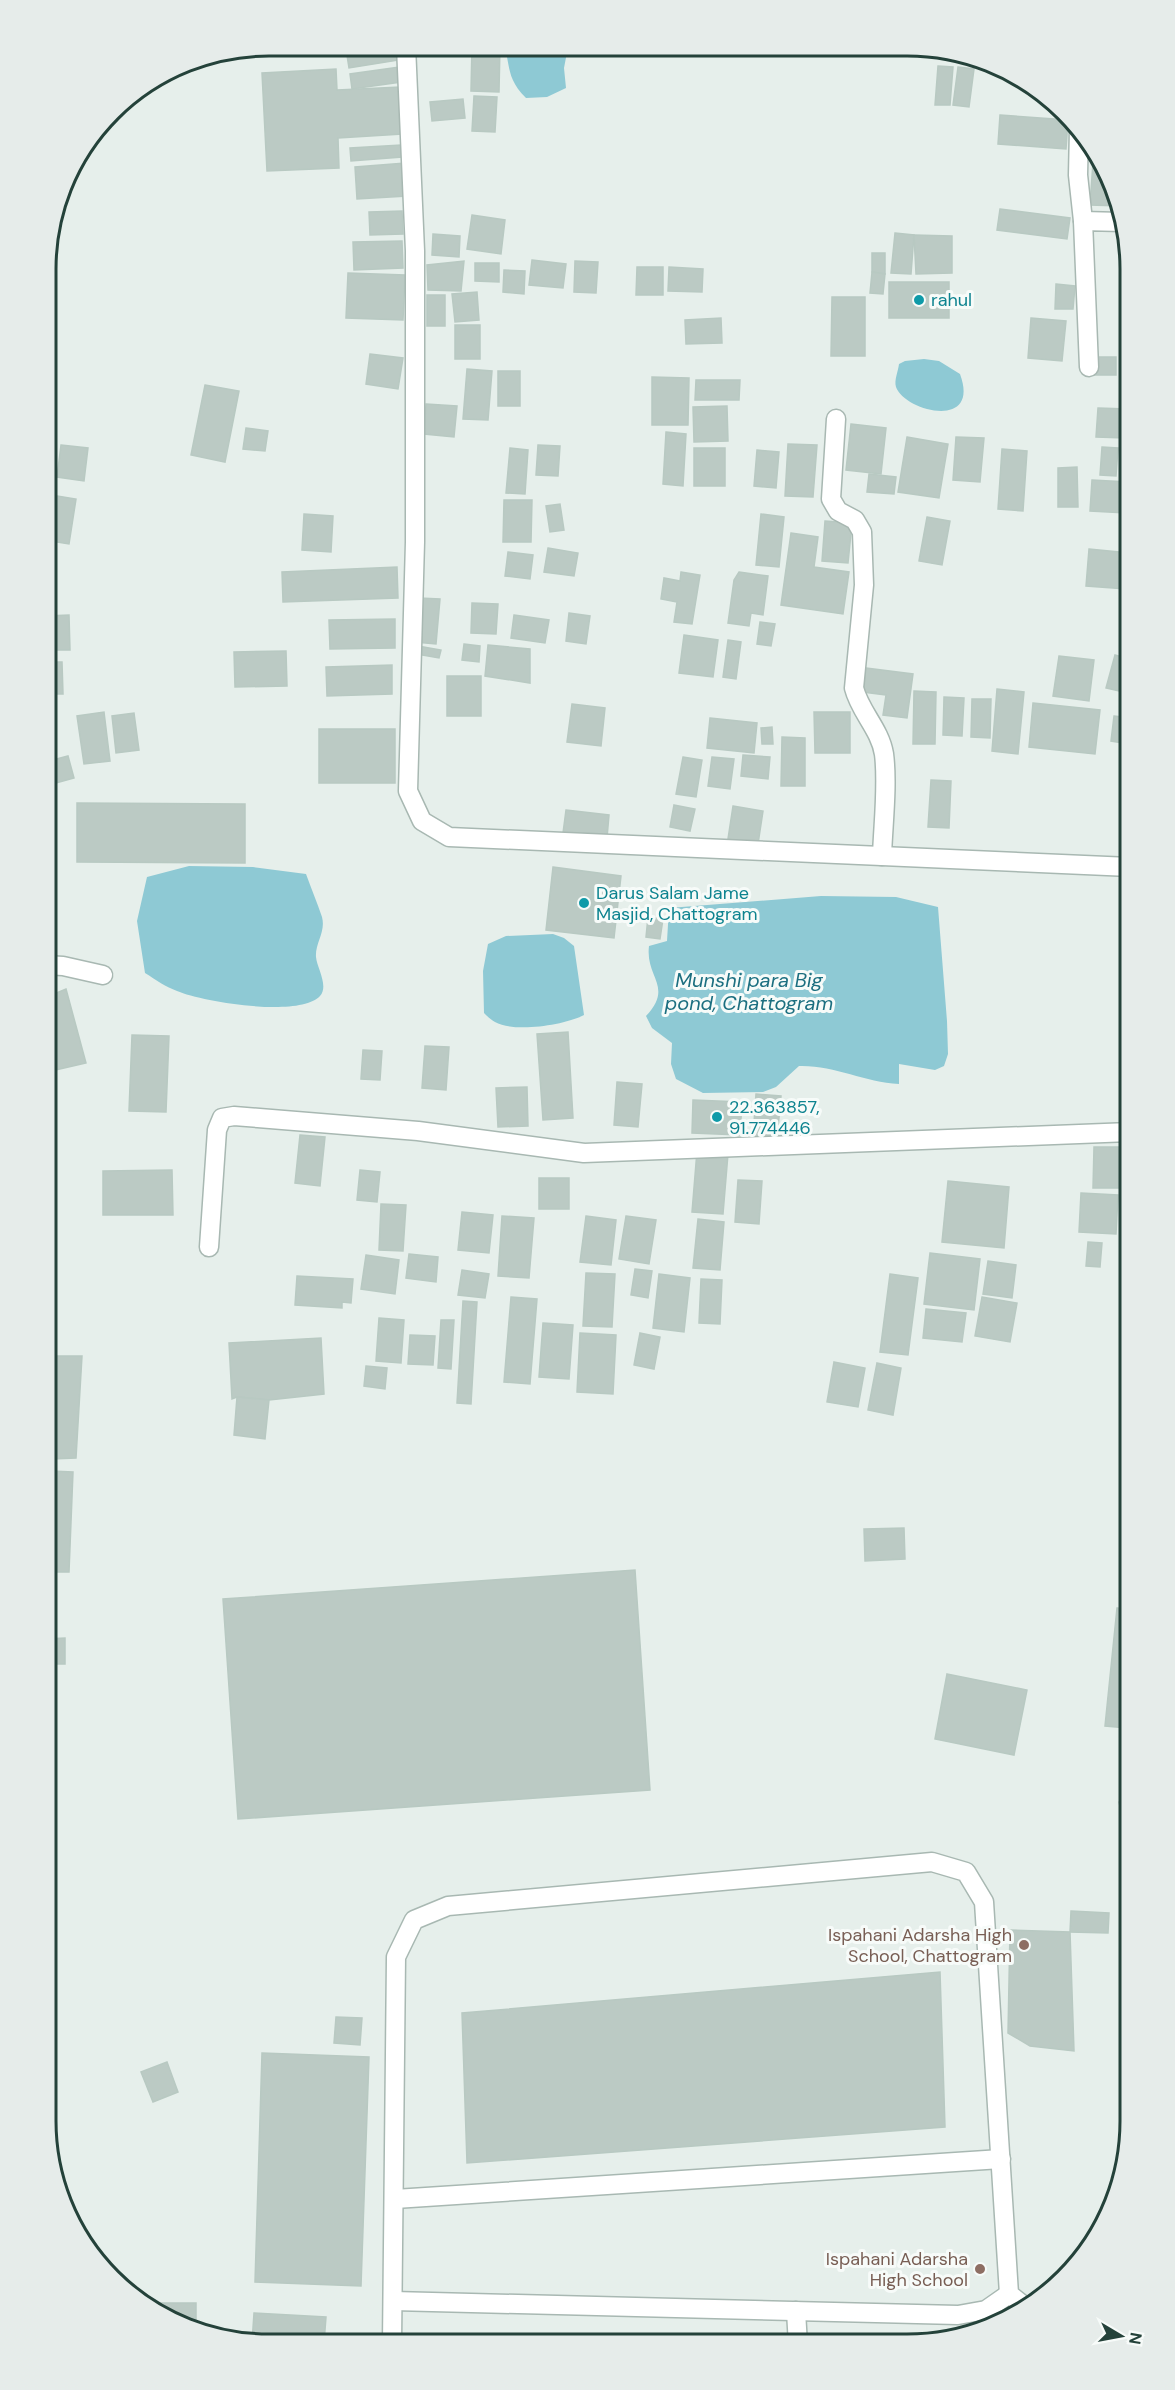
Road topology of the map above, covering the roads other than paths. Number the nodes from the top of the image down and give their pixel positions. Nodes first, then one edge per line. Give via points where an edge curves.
1 (406, 56) edge
2 (1079, 143) edge
3 (1083, 221) junction
4 (1114, 222) edge
5 (1089, 367) dead end
6 (836, 418) dead end
7 (882, 856) junction
8 (1120, 867) edge
9 (56, 965) edge
10 (103, 975) dead end
11 (1120, 1132) edge
12 (209, 1246) dead end
13 (1001, 2159) junction
14 (394, 2199) junction
15 (1009, 2294) junction
16 (393, 2301) junction
17 (1019, 2302) edge
18 (796, 2311) junction
19 (392, 2334) edge
20 (797, 2334) edge

1 - 7 street via 415,251 415,542 408,791 422,821 449,837
2 - 3 street
3 - 4 street
3 - 5 street
6 - 7 street via 831,499 838,511 855,520 862,532 864,585 854,688 884,754
7 - 8 street
9 - 10 street
11 - 12 street via 584,1153 418,1131 234,1116 222,1118 217,1130
13 - 14 street
13 - 14 street via 984,1902 966,1872 932,1862 448,1906 414,1920 396,1958
13 - 15 street
14 - 16 street
15 - 17 street
15 - 18 street via 986,2310 958,2315
16 - 18 street
16 - 19 street
18 - 20 street

